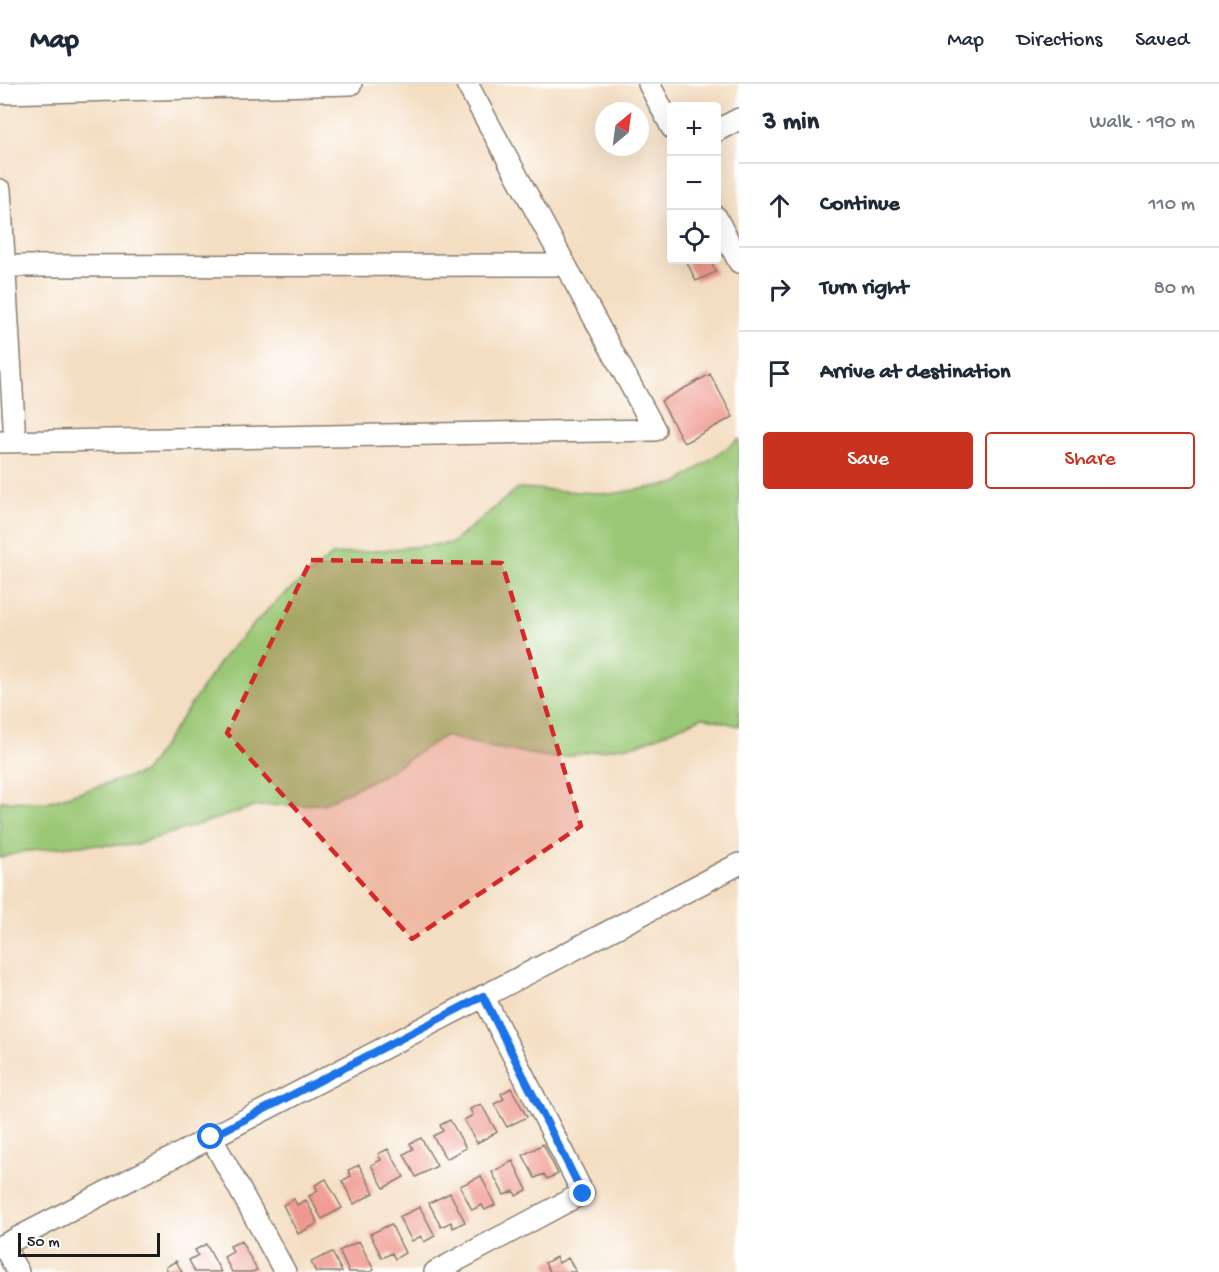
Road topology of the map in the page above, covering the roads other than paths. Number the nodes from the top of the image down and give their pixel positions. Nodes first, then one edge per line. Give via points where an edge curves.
1 (351, 84) edge
2 (467, 84) edge
3 (649, 84) edge
4 (0, 93) edge
5 (667, 118) edge
6 (739, 119) edge
7 (721, 129) edge
8 (0, 190) edge
9 (721, 225) edge
10 (739, 262) edge
11 (565, 265) junction
12 (4, 266) junction
13 (8, 441) edge
14 (739, 864) edge
15 (483, 996) junction
16 (211, 1137) junction
17 (2, 1246) edge
18 (18, 1272) edge
19 (285, 1272) edge
20 (435, 1272) edge

1 - 4 street
2 - 11 street
3 - 5 street
6 - 7 street
8 - 12 street
9 - 10 street
11 - 12 street
11 - 13 street via 655,430
12 - 13 street
14 - 15 street
15 - 16 street
15 - 20 street via 583,1194
16 - 17 street
16 - 19 street
17 - 18 street

